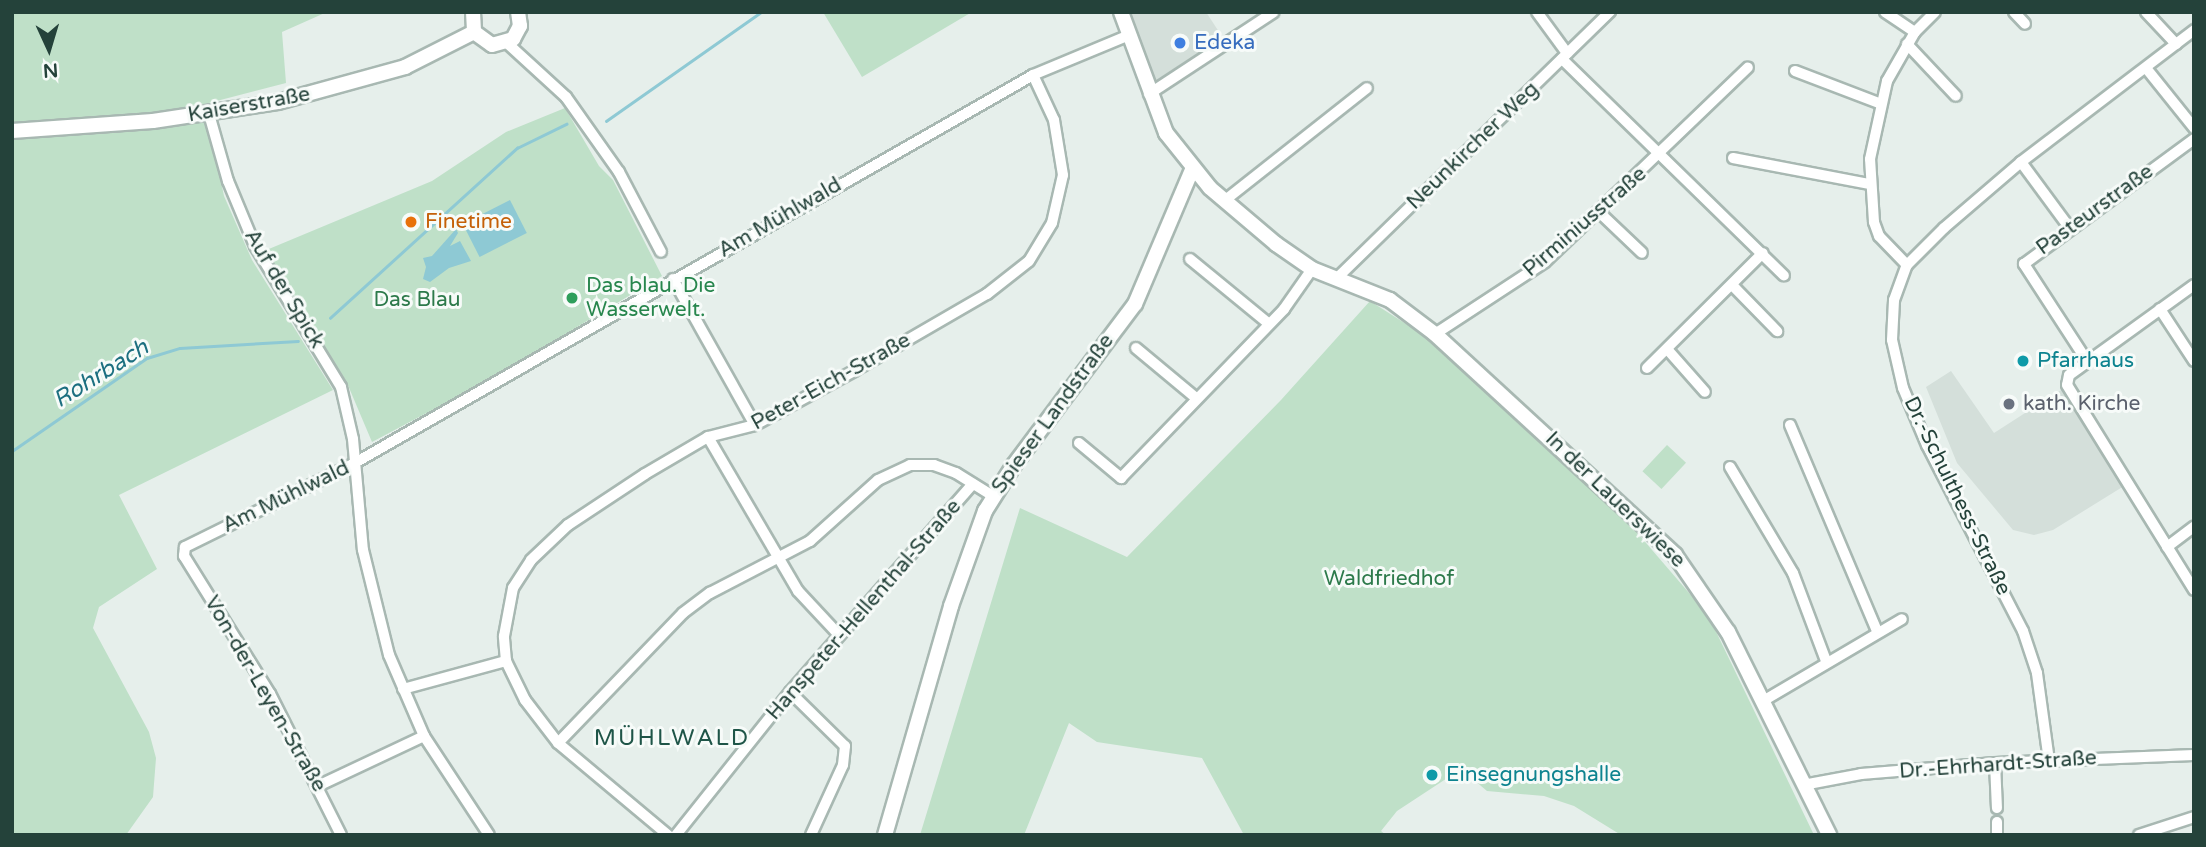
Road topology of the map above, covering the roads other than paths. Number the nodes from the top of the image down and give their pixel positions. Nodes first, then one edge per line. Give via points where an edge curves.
1 (473, 12) edge
2 (1121, 12) edge
3 (1274, 12) edge
4 (1537, 12) edge
5 (1610, 12) edge
6 (1885, 12) edge
7 (1935, 12) edge
8 (2014, 12) edge
9 (2146, 12) edge
10 (521, 13) edge
11 (2025, 24) dead end
12 (2194, 30) edge
13 (474, 32) junction
14 (1914, 32) junction
15 (1129, 35) junction
16 (507, 43) junction
17 (1907, 44) junction
18 (2176, 44) junction
19 (1565, 56) junction
20 (1748, 67) dead end
21 (2146, 68) junction
22 (1795, 71) dead end
23 (1033, 75) junction
24 (1367, 88) dead end
25 (1149, 94) junction
26 (1956, 96) dead end
27 (1879, 103) junction
28 (209, 114) junction
29 (2194, 128) edge
30 (12, 131) edge
31 (2194, 139) edge
32 (1662, 154) junction
33 (1733, 158) dead end
34 (2021, 162) junction
35 (1192, 170) junction
36 (1869, 184) junction
37 (1224, 201) junction
38 (1599, 212) junction
39 (2069, 227) junction
40 (661, 252) dead end
41 (1642, 253) dead end
42 (1763, 253) junction
43 (1190, 259) dead end
44 (1907, 265) junction
45 (1312, 269) junction
46 (1784, 276) dead end
47 (673, 279) junction
48 (1336, 279) junction
49 (2194, 285) edge
50 (1734, 287) junction
51 (2160, 309) junction
52 (1269, 324) junction
53 (1777, 331) dead end
54 (1435, 334) junction
55 (1136, 348) dead end
56 (1667, 349) junction
57 (2194, 360) edge
58 (2087, 361) junction
59 (1647, 368) dead end
60 (1705, 392) dead end
61 (1196, 398) junction
62 (755, 425) junction
63 (1790, 425) dead end
64 (708, 437) junction
65 (1079, 443) dead end
66 (352, 464) junction
67 (1730, 467) dead end
68 (973, 484) junction
69 (993, 496) junction
70 (2194, 527) edge
71 (2167, 547) junction
72 (184, 556) joint
73 (779, 560) junction
74 (2194, 590) edge
75 (1902, 619) dead end
76 (1877, 631) junction
77 (839, 635) junction
78 (506, 661) junction
79 (1826, 661) junction
80 (403, 689) junction
81 (790, 692) junction
82 (1763, 701) junction
83 (424, 736) junction
84 (558, 743) junction
85 (2194, 755) edge
86 (2049, 761) junction
87 (1995, 763) junction
88 (320, 785) junction
89 (1803, 785) junction
90 (1997, 808) dead end
91 (2194, 817) edge
92 (1997, 822) dead end
93 (341, 835) edge
94 (489, 835) edge
95 (668, 835) edge
96 (676, 835) edge
97 (811, 835) edge
98 (885, 835) edge
99 (1829, 835) edge
100 (1997, 835) edge
101 (2139, 835) edge

1 - 13 street
2 - 15 street
3 - 25 street
4 - 19 street
5 - 19 street, Neunkircher Weg
6 - 14 street
7 - 14 street
8 - 11 street
9 - 18 street
10 - 16 street via 518,33
12 - 18 street
13 - 16 street via 492,45
13 - 28 street, Kaiserstraße via 429,57 366,81
14 - 17 street
15 - 23 street, Am Mühlwald
15 - 25 street
16 - 40 street via 566,97 619,172
17 - 26 street
17 - 27 street
18 - 21 street
19 - 32 street
19 - 48 street, Neunkircher Weg
20 - 32 street, Pirminiusstraße
21 - 29 street
21 - 34 street
22 - 27 street
23 - 47 street, Am Mühlwald
23 - 62 street, Peter-Eich-Straße via 1054,120 1063,175 1052,223 1029,261 987,294
24 - 37 street
25 - 35 street via 1166,133
27 - 36 street
28 - 30 street, Kaiserstraße
28 - 66 street, Auf der Spick via 228,181 255,246 341,387 353,439
31 - 39 street, Pasteurstraße
32 - 38 street, Pirminiusstraße
32 - 42 street
33 - 36 street
34 - 39 street
34 - 44 street
35 - 37 street, In der Lauerswiese
35 - 69 street, Spieser Landstraße via 1135,304
36 - 44 street via 1879,236
37 - 45 street, In der Lauerswiese
38 - 41 street
38 - 54 street, Pirminiusstraße via 1545,262
39 - 58 street, Pasteurstraße via 2024,264
42 - 46 street
42 - 50 street
43 - 52 street
44 - 86 street, Dr.-Schulthess-Straße via 1891,320 1901,380 1927,445 2023,631 2037,673
45 - 48 street, In der Lauerswiese
45 - 52 street
47 - 62 street
47 - 66 street, Am Mühlwald
48 - 54 street, In der Lauerswiese via 1390,300
49 - 51 street
50 - 53 street
50 - 56 street
51 - 57 street
51 - 58 street
52 - 61 street
54 - 82 street, In der Lauerswiese via 1675,555 1711,601
55 - 61 street
56 - 59 street
56 - 60 street
58 - 71 street via 2067,380 2071,395
61 - 65 street via 1121,478
62 - 64 street, Peter-Eich-Straße
63 - 76 street
64 - 73 street
64 - 78 street, Peter-Eich-Straße via 568,525 531,560 508,604
66 - 72 street, Am Mühlwald via 186,547
66 - 80 street, Auf der Spick via 371,592
67 - 79 street via 1793,573
68 - 69 street
68 - 73 street via 934,465 897,470 862,492 826,528
68 - 77 street, Hanspeter-Hellenthal-Straße
69 - 98 street, Spieser Landstraße via 955,595
70 - 71 street
71 - 74 street
72 - 88 street, Von-der-Leyen-Straße
73 - 77 street via 808,604
73 - 84 street via 710,593 682,613
75 - 76 street
76 - 79 street
77 - 81 street, Hanspeter-Hellenthal-Straße
78 - 80 street
78 - 84 street, Peter-Eich-Straße via 525,700
79 - 82 street
80 - 83 street, Auf der Spick
81 - 96 street, Hanspeter-Hellenthal-Straße
81 - 97 street via 845,746 843,765
82 - 89 street, In der Lauerswiese
83 - 88 street
83 - 94 street, Auf der Spick
84 - 95 street, Peter-Eich-Straße
85 - 86 street, Dr.-Ehrhardt-Straße
86 - 87 street, Dr.-Ehrhardt-Straße
87 - 89 street, Dr.-Ehrhardt-Straße via 1861,774
87 - 90 street
88 - 93 street, Von-der-Leyen-Straße
89 - 99 street, In der Lauerswiese
91 - 101 street
92 - 100 street

